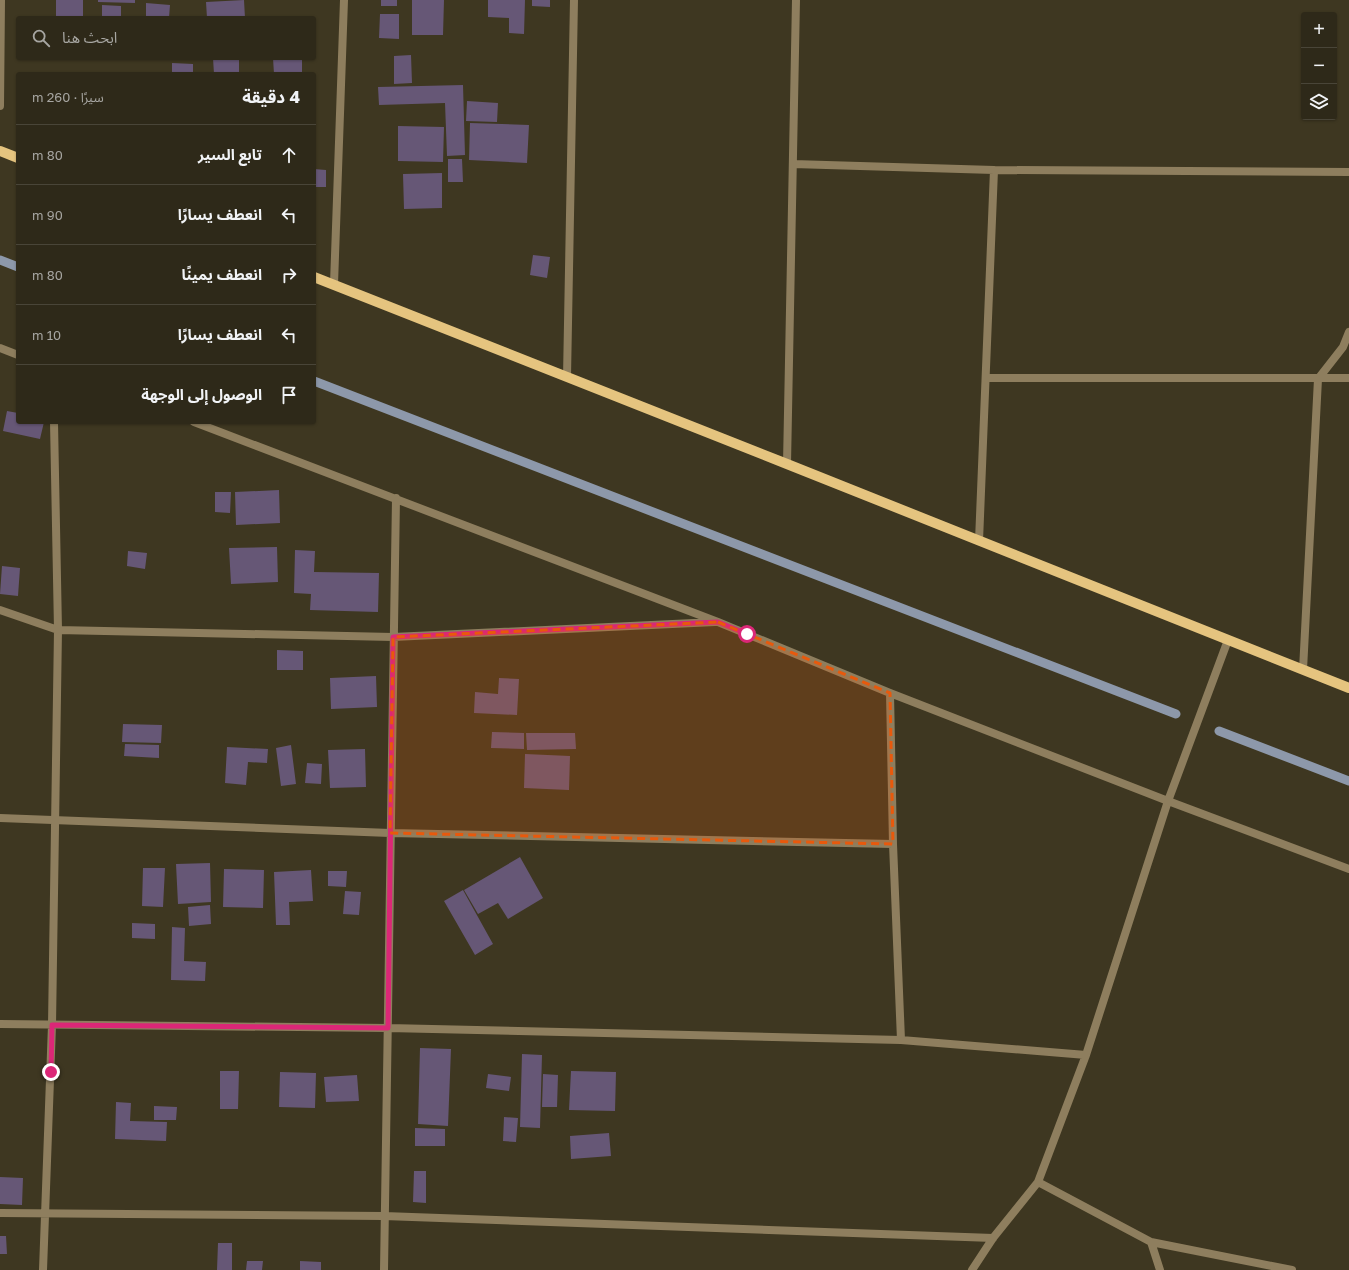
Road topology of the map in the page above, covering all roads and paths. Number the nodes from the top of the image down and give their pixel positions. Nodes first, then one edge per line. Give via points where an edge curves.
1 (1, 0) edge
2 (344, 0) edge
3 (574, 0) edge
4 (796, 0) edge
5 (0, 106) edge
6 (0, 151) edge
7 (16, 157) edge
8 (793, 164) junction
9 (994, 170) junction
10 (1349, 172) edge
11 (316, 277) edge
12 (334, 284) junction
13 (1349, 332) edge
14 (0, 348) edge
15 (16, 354) edge
16 (567, 377) junction
17 (986, 378) junction
18 (1318, 378) junction
19 (1349, 378) edge
20 (54, 424) edge
21 (199, 424) edge
22 (787, 464) junction
23 (396, 498) junction
24 (979, 541) junction
25 (0, 610) edge
26 (718, 622) junction
27 (58, 630) junction
28 (393, 637) junction
29 (1228, 640) junction
30 (1303, 670) junction
31 (1349, 688) edge
32 (890, 693) junction
33 (1168, 801) junction
34 (0, 818) edge
35 (55, 820) junction
36 (390, 833) junction
37 (893, 844) junction
38 (1349, 869) edge
39 (0, 1024) edge
40 (52, 1025) junction
41 (388, 1028) junction
42 (901, 1040) junction
43 (1086, 1055) junction
44 (1038, 1182) junction
45 (0, 1213) edge
46 (46, 1214) junction
47 (384, 1216) junction
48 (993, 1238) junction
49 (1151, 1242) junction
50 (43, 1270) edge
51 (384, 1270) edge
52 (972, 1270) edge
53 (1160, 1270) edge
54 (1292, 1270) edge

1 - 5 street
2 - 12 street
3 - 16 street
4 - 8 street
6 - 7 main road
8 - 9 street
8 - 22 street
9 - 10 street
9 - 17 street
11 - 12 main road
12 - 16 main road
13 - 18 street via 1343,347
14 - 15 street
16 - 22 main road
17 - 18 street
17 - 24 street
18 - 19 street
18 - 30 street
20 - 27 street
21 - 23 street
22 - 24 main road
23 - 26 street
23 - 28 street
24 - 29 main road
25 - 27 street
26 - 28 street
26 - 32 street
27 - 28 street
27 - 35 street
28 - 36 street
29 - 30 main road
29 - 33 street
30 - 31 main road
32 - 33 street
32 - 37 street
33 - 38 street
33 - 43 street
34 - 35 street
35 - 36 street
35 - 40 street
36 - 37 street
36 - 41 street
37 - 42 street
39 - 40 street
40 - 41 street
40 - 46 street
41 - 42 street
41 - 47 street
42 - 43 street
43 - 44 street
44 - 48 street
44 - 49 street
45 - 46 street
46 - 47 street
46 - 50 street
47 - 48 street
47 - 51 street
48 - 52 street
49 - 53 street
49 - 54 street

